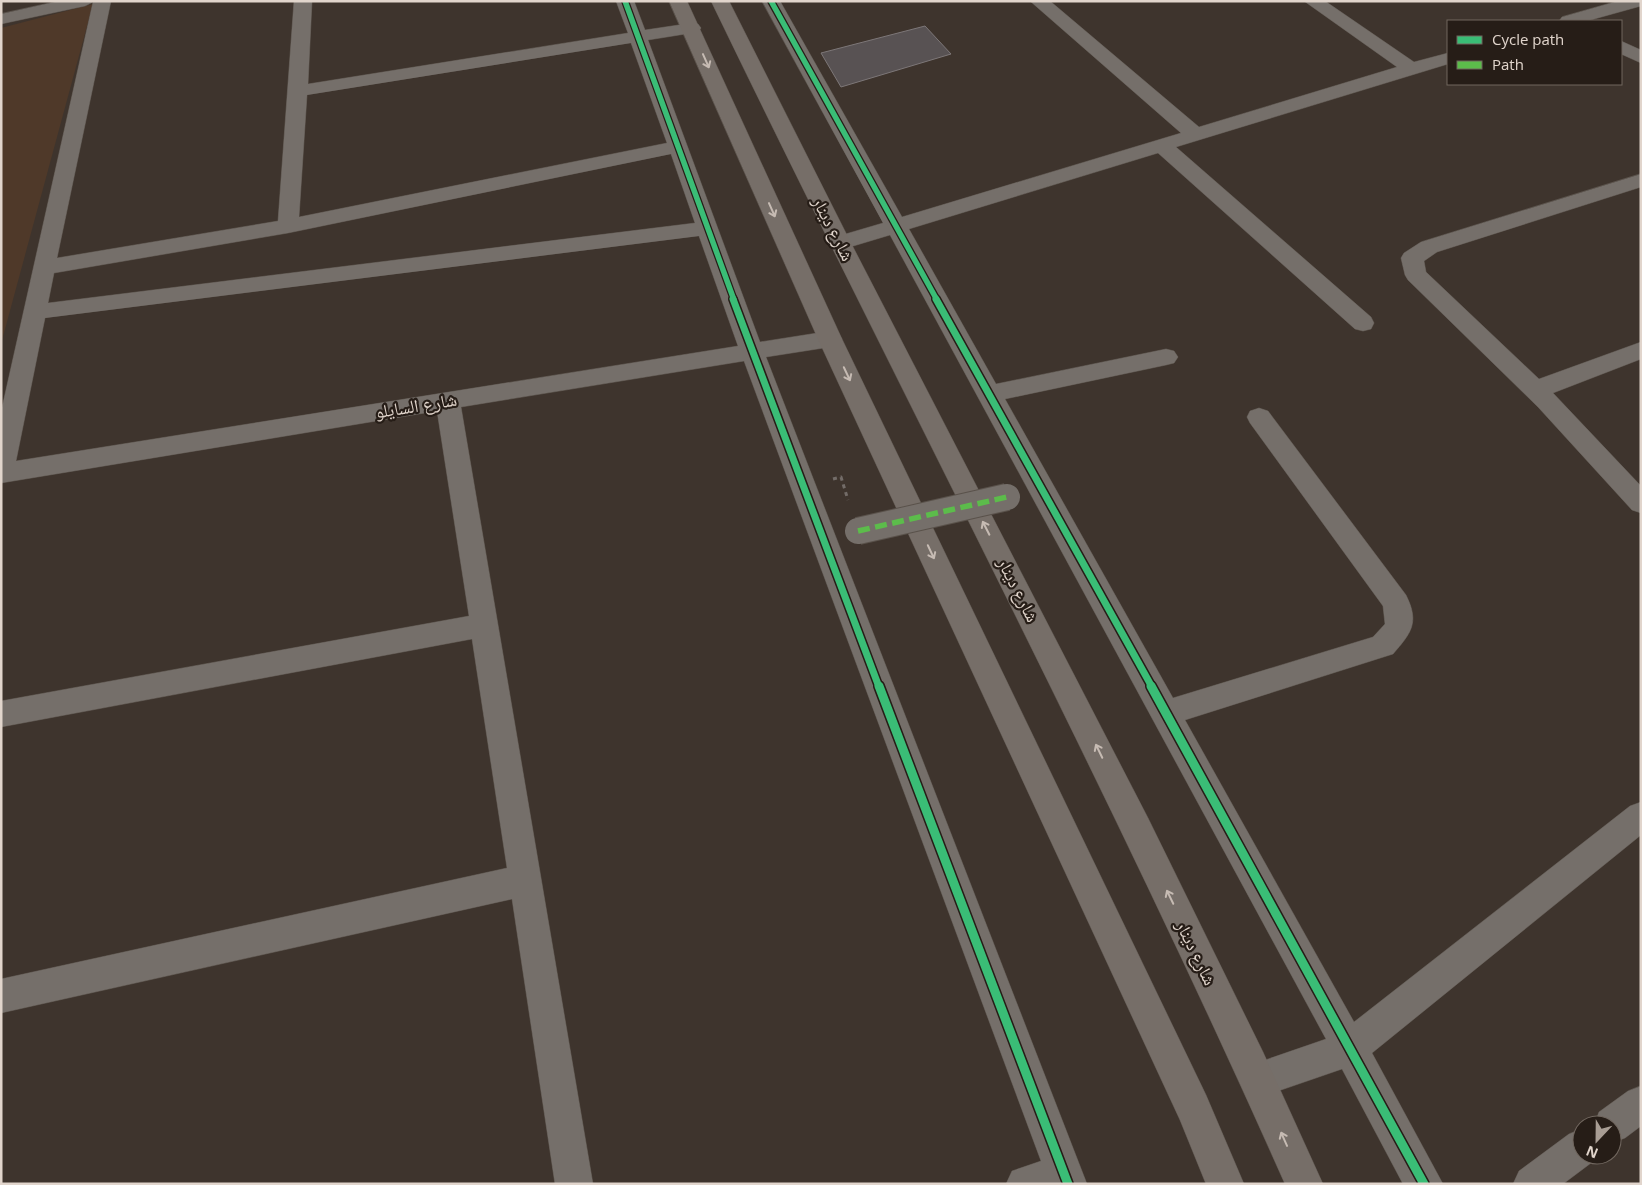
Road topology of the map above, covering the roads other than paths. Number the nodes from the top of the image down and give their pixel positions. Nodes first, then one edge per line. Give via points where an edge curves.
1 (85, 1) edge
2 (102, 1) edge
3 (303, 1) edge
4 (625, 1) edge
5 (678, 1) edge
6 (720, 1) edge
7 (771, 1) edge
8 (1039, 1) edge
9 (1313, 1) edge
10 (1589, 1) edge
11 (1638, 1) edge
12 (1604, 10) junction
13 (1, 19) edge
14 (1577, 20) edge
15 (692, 28) junction
16 (638, 37) junction
17 (1622, 47) edge
18 (1447, 58) edge
19 (1641, 58) edge
20 (1412, 69) junction
21 (298, 91) junction
22 (1196, 135) junction
23 (1161, 145) junction
24 (678, 147) junction
25 (1641, 180) edge
26 (288, 226) junction
27 (896, 226) junction
28 (707, 228) junction
29 (840, 243) junction
30 (44, 268) junction
31 (35, 312) junction
32 (1363, 322) dead end
33 (830, 339) junction
34 (1641, 350) edge
35 (752, 352) junction
36 (1166, 357) dead end
37 (1536, 390) junction
38 (988, 394) junction
39 (448, 401) junction
40 (1259, 417) dead end
41 (1, 471) edge
42 (1007, 496) dead end
43 (1641, 503) edge
44 (858, 531) dead end
45 (484, 626) junction
46 (1166, 713) junction
47 (1, 714) edge
48 (1641, 816) edge
49 (525, 880) junction
50 (1, 996) edge
51 (1350, 1048) junction
52 (1258, 1080) junction
53 (1641, 1104) edge
54 (1622, 1118) edge
55 (1572, 1154) edge
56 (1066, 1179) edge
57 (574, 1184) edge
58 (1025, 1184) edge
59 (1225, 1184) edge
60 (1304, 1184) edge
61 (1424, 1184) edge
62 (1532, 1184) edge

1 - 13 street
2 - 30 street
3 - 21 street
4 - 16 street
5 - 15 main road
6 - 29 main road, شارع دينار
7 - 27 street
8 - 22 street
9 - 20 street
10 - 12 street
11 - 12 street
12 - 14 street
15 - 16 street
15 -> 33 main road
16 - 21 street
16 - 24 street
17 - 19 street
18 - 20 street
20 - 22 street
21 - 26 street
22 - 23 street
23 - 27 street
23 - 32 street
24 - 26 street
24 - 28 street
25 - 37 street via 1429,247 1412,258 1416,275
26 - 30 street
27 - 29 street
27 - 38 street
28 - 31 street
28 - 35 street
52 -> 29 main road, شارع دينار via 1074,700
30 - 31 street
31 - 41 street
33 - 35 street, شارع السايلو
33 -> 59 main road via 1185,1090
34 - 37 street
35 - 39 street, شارع السايلو
35 - 56 street
36 - 38 street
37 - 43 street
38 - 46 street
39 - 41 street, شارع السايلو
39 - 45 street
40 - 46 street via 1396,603 1399,627 1383,646
42 - 44 street, bridge
45 - 47 street
45 - 49 street
46 - 51 street
48 - 51 street
49 - 50 street
49 - 57 street
51 - 52 street
51 - 61 street
60 -> 52 main road, شارع دينار
53 - 54 street
55 - 62 street
56 - 58 street

